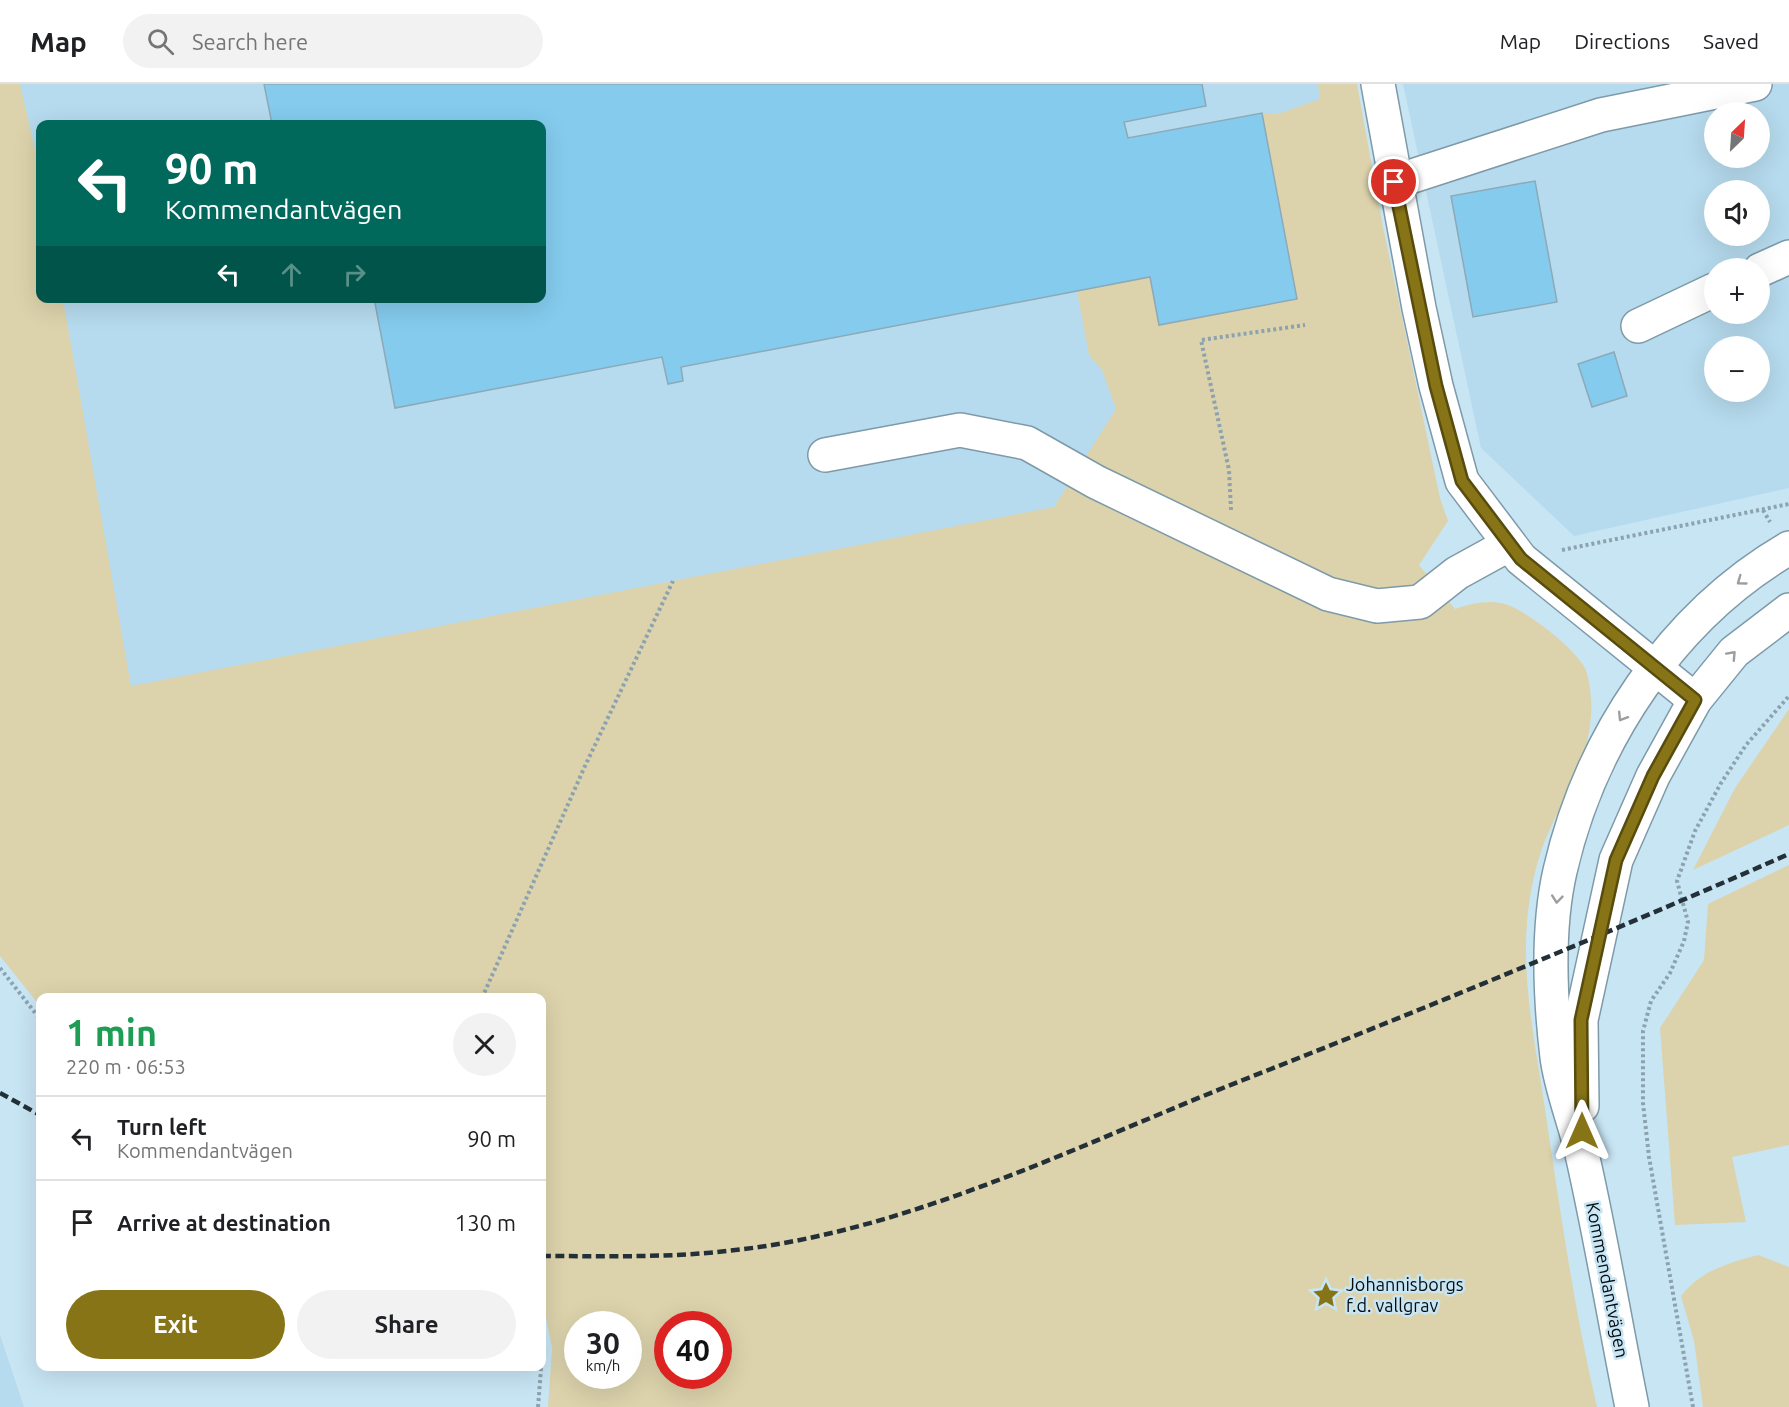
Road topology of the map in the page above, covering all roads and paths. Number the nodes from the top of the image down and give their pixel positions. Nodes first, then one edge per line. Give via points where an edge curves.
1 (1378, 84) edge
2 (1755, 84) edge
3 (1394, 182) junction
4 (1789, 257) edge
5 (1770, 266) edge
6 (1704, 295) edge
7 (1305, 325) dead end
8 (1638, 326) dead end
9 (825, 455) dead end
10 (1789, 504) edge
11 (1228, 546) junction
12 (1789, 548) edge
13 (1514, 552) junction
14 (673, 581) dead end
15 (1789, 609) edge
16 (1653, 668) junction
17 (1789, 696) edge
18 (1695, 700) junction
19 (0, 968) edge
20 (484, 993) edge
21 (36, 1014) edge
22 (1582, 1153) junction
23 (541, 1371) edge
24 (538, 1407) edge
25 (1632, 1407) edge
26 (1693, 1407) edge

1 - 3 street
2 - 3 street via 1601,115
3 - 13 street via 1436,386 1462,481
4 - 5 street
6 - 8 street
7 - 11 path via 1201,340 1229,470 1232,513
9 - 11 street via 960,430 1027,443 1096,482
10 - 13 path
11 - 13 street via 1328,594 1377,606 1420,602 1457,573
12 -> 16 street, Kommendantvägen via 1736,584
13 - 16 street
14 - 20 path
18 -> 15 street, Kommendantvägen via 1734,652
16 - 18 street
16 -> 22 street, Kommendantvägen via 1615,729 1584,796 1560,872 1551,956 1557,1058
17 - 26 path via 1746,745 1695,831 1677,881 1688,922 1684,940 1652,1001 1643,1030 1643,1103 1649,1157
18 - 22 street, Kommendantvägen via 1653,776 1616,860 1581,1020
19 - 21 path
22 - 25 street, Kommendantvägen
23 - 24 path

